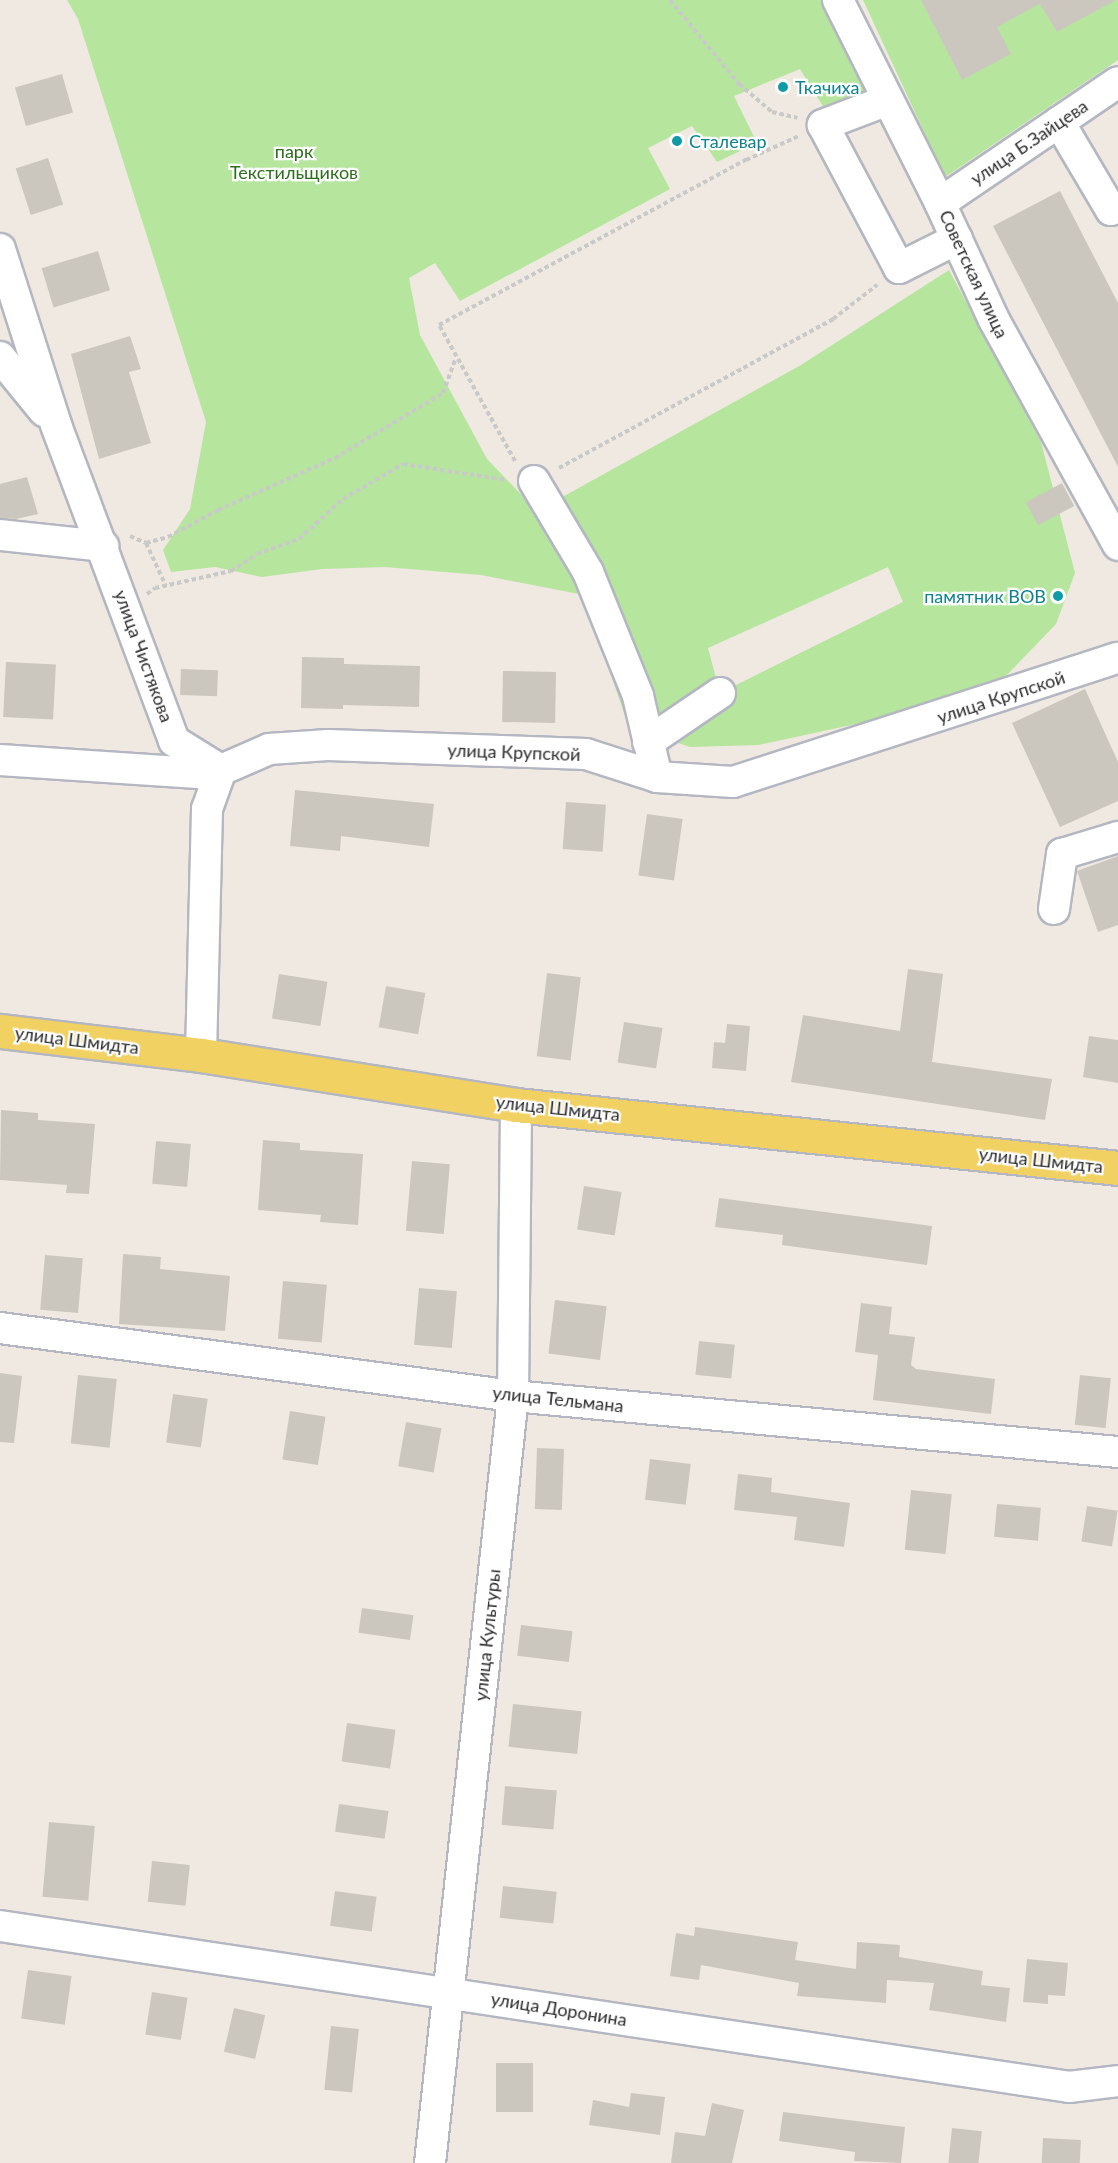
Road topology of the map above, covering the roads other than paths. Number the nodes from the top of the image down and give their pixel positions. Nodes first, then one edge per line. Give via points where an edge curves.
1 (838, 0) edge
2 (1118, 82) edge
3 (888, 100) junction
4 (1059, 122) junction
5 (940, 203) junction
6 (1116, 213) edge
7 (957, 239) junction
8 (0, 249) edge
9 (0, 357) edge
10 (56, 425) junction
11 (531, 482) road end
12 (98, 533) junction
13 (0, 535) edge
14 (1118, 545) edge
15 (1118, 658) edge
16 (720, 693) dead end
17 (648, 742) junction
18 (0, 760) edge
19 (221, 770) junction
20 (657, 777) junction
21 (1118, 837) edge
22 (1054, 909) dead end
23 (0, 1031) edge
24 (201, 1055) junction
25 (516, 1105) junction
26 (1118, 1168) edge
27 (0, 1328) edge
28 (513, 1396) junction
29 (1118, 1452) edge
30 (0, 1926) edge
31 (449, 1991) junction
32 (1118, 2081) edge
33 (430, 2163) edge

1 - 3 street, Советская улица
2 - 4 street, улица Б.Зайцева
3 - 5 street, Советская улица
3 - 7 street via 824,125 899,268
4 - 5 street, улица Б.Зайцева
4 - 6 street
5 - 7 street, Советская улица
7 - 14 street, Советская улица via 994,320
8 - 10 street, улица Чистякова
9 - 10 street
10 - 12 street, улица Чистякова
11 - 17 street via 588,572 638,696
12 - 13 street
12 - 19 street, улица Чистякова via 174,741
15 - 20 street, улица Крупской via 733,782
16 - 17 street
17 - 20 street
18 - 19 street, улица Крупской via 198,773
19 - 20 street, улица Крупской via 269,748 328,745 586,754
19 - 24 street via 207,809
21 - 22 street via 1062,854
23 - 24 main road, улица Шмидта
24 - 25 main road, улица Шмидта
25 - 26 main road, улица Шмидта
25 - 28 street, улица Культуры
27 - 28 street, улица Тельмана
28 - 29 street, улица Тельмана
28 - 31 street, улица Культуры
30 - 31 street, улица Доронина
31 - 32 street, улица Доронина via 791,2048 1069,2087
31 - 33 street, улица Культуры

